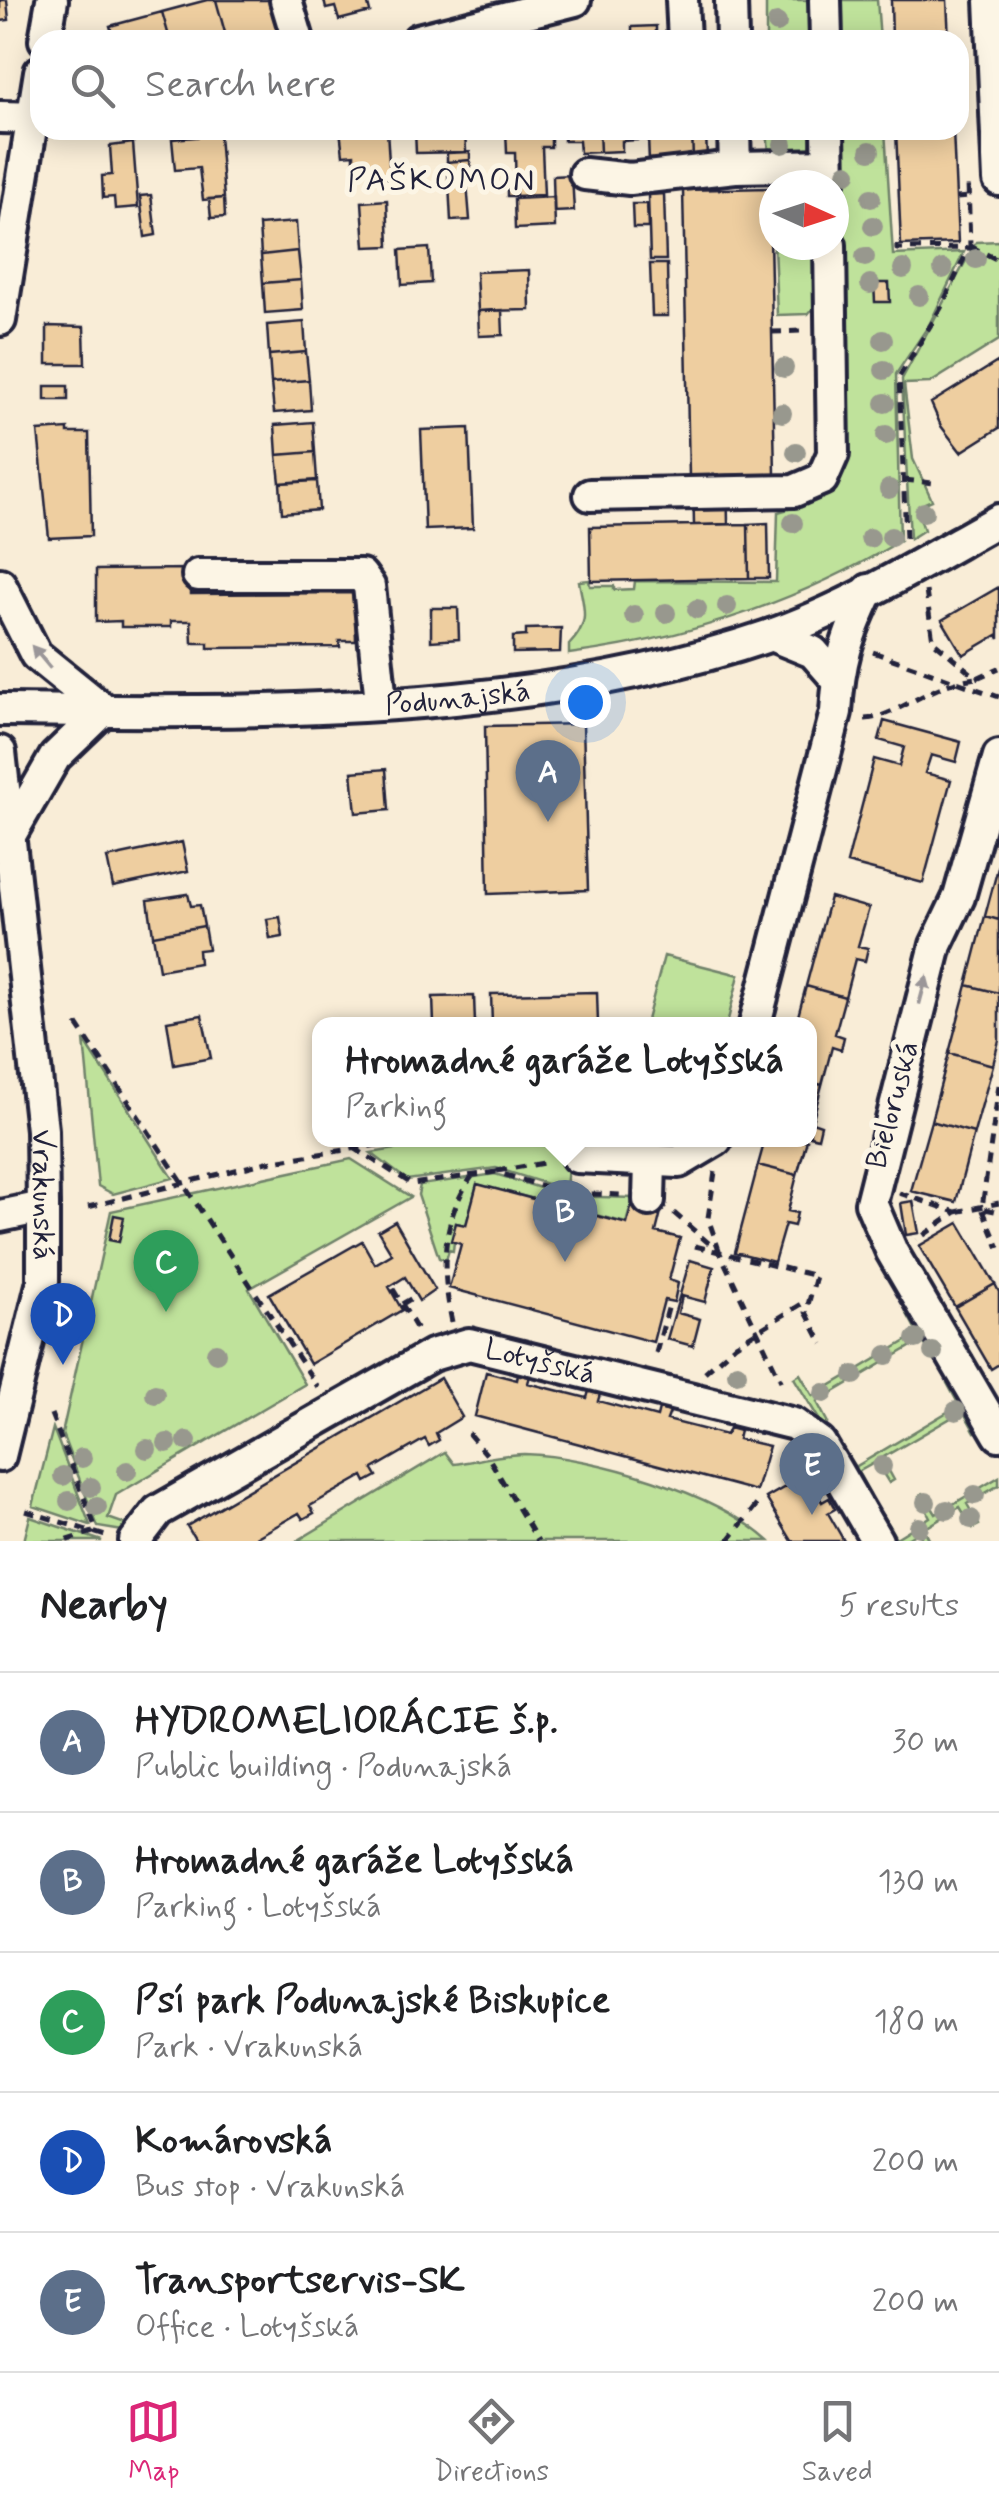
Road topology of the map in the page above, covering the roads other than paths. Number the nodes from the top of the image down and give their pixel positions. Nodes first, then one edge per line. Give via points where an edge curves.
1 (52, 0) edge
2 (286, 0) edge
3 (575, 0) edge
4 (682, 0) edge
5 (731, 0) edge
6 (825, 0) edge
7 (990, 0) edge
8 (47, 30) edge
9 (295, 30) edge
10 (457, 30) edge
11 (684, 30) edge
12 (732, 30) edge
13 (826, 30) edge
14 (0, 117) edge
15 (30, 118) edge
16 (32, 140) edge
17 (734, 140) edge
18 (828, 140) edge
19 (735, 167) junction
20 (770, 170) edge
21 (828, 170) edge
22 (584, 174) dead end
23 (999, 180) edge
24 (830, 260) edge
25 (0, 320) edge
26 (590, 496) dead end
27 (999, 520) edge
28 (198, 575) dead end
29 (0, 584) edge
30 (868, 590) junction
31 (771, 635) junction
32 (835, 677) junction
33 (382, 702) junction
34 (0, 710) edge
35 (104, 710) junction
36 (0, 752) edge
37 (999, 756) edge
38 (4, 830) edge
39 (758, 1017) edge
40 (704, 1147) edge
41 (570, 1159) road end
42 (650, 1161) junction
43 (649, 1198) road end
44 (44, 1207) junction
45 (0, 1216) edge
46 (999, 1434) edge
47 (0, 1456) edge
48 (135, 1541) edge
49 (877, 1541) edge

1 - 8 street
2 - 9 street
3 - 10 street
4 - 11 street
5 - 12 street
6 - 13 street
7 - 23 street
14 - 15 street
16 - 25 street
17 - 19 street
18 - 21 street
19 - 20 street
19 - 22 street via 630,180
24 - 26 street via 833,454 822,479 794,491
27 - 30 street, Podunajská
28 - 33 street via 361,575 369,586
35 -> 29 street via 36,655
30 - 31 street, Podunajská
30 - 32 street
31 - 32 street via 813,652
31 - 33 street, Podunajská via 558,686
32 - 39 street via 836,712
33 - 35 street, Podunajská
34 - 35 street, Podunajská
35 - 38 street via 55,757
36 - 38 street, Vrakunská
46 -> 37 street, Bieloruská via 892,1252 875,1218 872,1186 936,945 959,898
38 - 44 street, Vrakunská via 42,1130
40 - 42 street via 679,1162
41 - 42 street
42 - 43 street
44 - 45 street
44 - 47 street, Vrakunská via 44,1281
48 - 49 street, Lotyšská via 158,1512 332,1410 444,1350 484,1344 794,1424 820,1443

